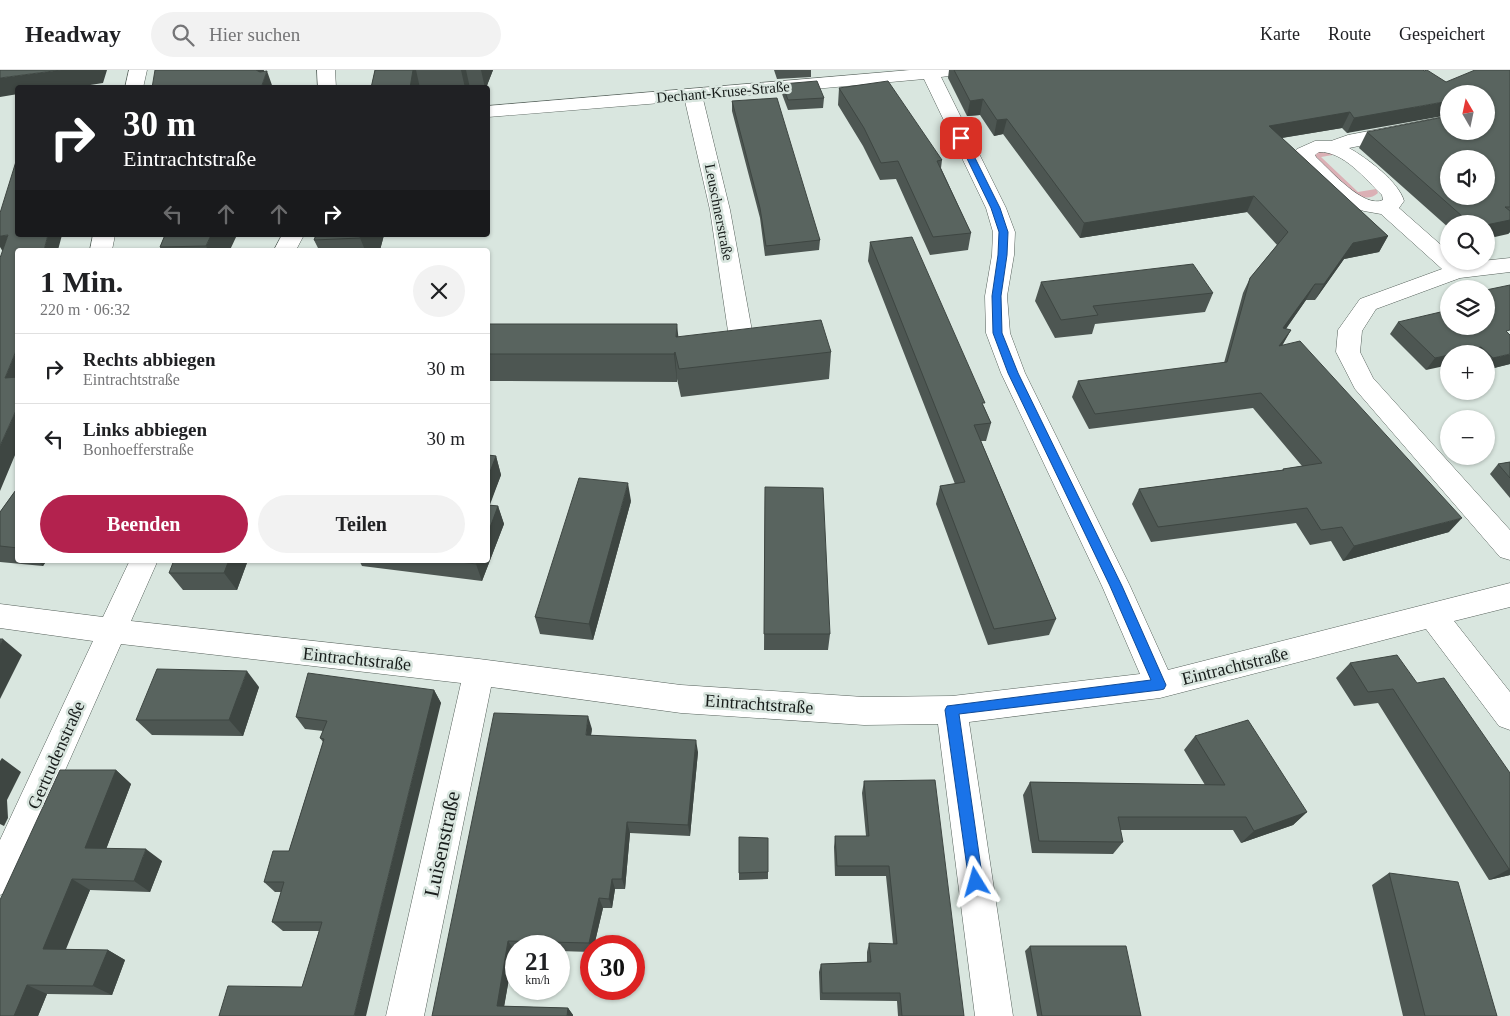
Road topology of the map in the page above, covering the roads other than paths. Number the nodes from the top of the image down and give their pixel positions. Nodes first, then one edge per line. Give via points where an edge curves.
1 (138, 70) edge
2 (326, 70) edge
3 (958, 70) edge
4 (930, 74) junction
5 (135, 85) edge
6 (327, 85) edge
7 (694, 94) junction
8 (490, 112) edge
9 (1440, 124) edge
10 (1334, 147) junction
11 (1387, 208) junction
12 (1510, 265) edge
13 (1458, 271) junction
14 (740, 331) edge
15 (1510, 549) edge
16 (143, 563) edge
17 (1510, 595) edge
18 (0, 616) edge
19 (1433, 616) junction
20 (112, 632) junction
21 (479, 672) junction
22 (1160, 685) junction
23 (952, 710) junction
24 (1510, 716) edge
25 (0, 878) edge
26 (405, 1016) edge
27 (994, 1016) edge

1 - 5 street
2 - 6 street
3 - 4 street, Dechant-Kruse-Straße
4 - 7 street, Dechant-Kruse-Straße via 742,84
4 - 22 street via 996,208 1004,232 996,296 998,333 1013,373
7 - 8 street, Dechant-Kruse-Straße
7 - 14 street, Leuschnerstraße via 720,210
9 - 10 street via 1348,140
10 - 11 street via 1347,153 1392,193 1394,201
10 - 11 street via 1311,147 1304,153 1307,160 1351,200
11 - 13 street
12 - 13 street
13 - 15 street via 1368,304 1350,330 1348,352 1364,383
16 - 20 street, Gertrudenstraße
17 - 19 street, Eintrachtstraße
18 - 20 street, Eintrachtstraße
19 - 22 street, Eintrachtstraße
19 - 24 street
20 - 21 street, Eintrachtstraße
20 - 25 street, Gertrudenstraße
21 - 23 street, Eintrachtstraße via 681,699 864,711
21 - 26 street, Luisenstraße
22 - 23 street, Eintrachtstraße
23 - 27 street

